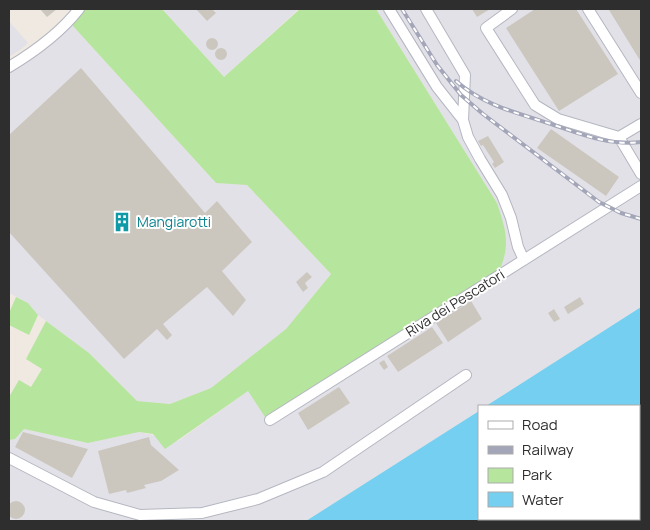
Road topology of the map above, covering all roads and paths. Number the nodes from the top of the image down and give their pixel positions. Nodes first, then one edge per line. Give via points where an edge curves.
1 (79, 9) edge
2 (389, 9) edge
3 (426, 9) edge
4 (510, 9) edge
5 (588, 9) edge
6 (9, 67) edge
7 (641, 93) edge
8 (463, 120) junction
9 (641, 124) edge
10 (619, 138) junction
11 (641, 174) edge
12 (641, 186) edge
13 (524, 260) junction
14 (466, 375) dead end
15 (270, 420) dead end
16 (9, 458) edge

1 - 6 street via 28,55
2 - 8 street via 437,87
3 - 8 street via 465,75
4 - 10 street via 486,28 535,105 558,119
5 - 7 street
8 - 13 street via 468,137 502,195
9 - 10 street
10 - 11 street
12 - 13 street, Riva dei Pescatori
13 - 15 street, Riva dei Pescatori
14 - 16 street via 323,472 258,499 202,513 140,515 94,502

